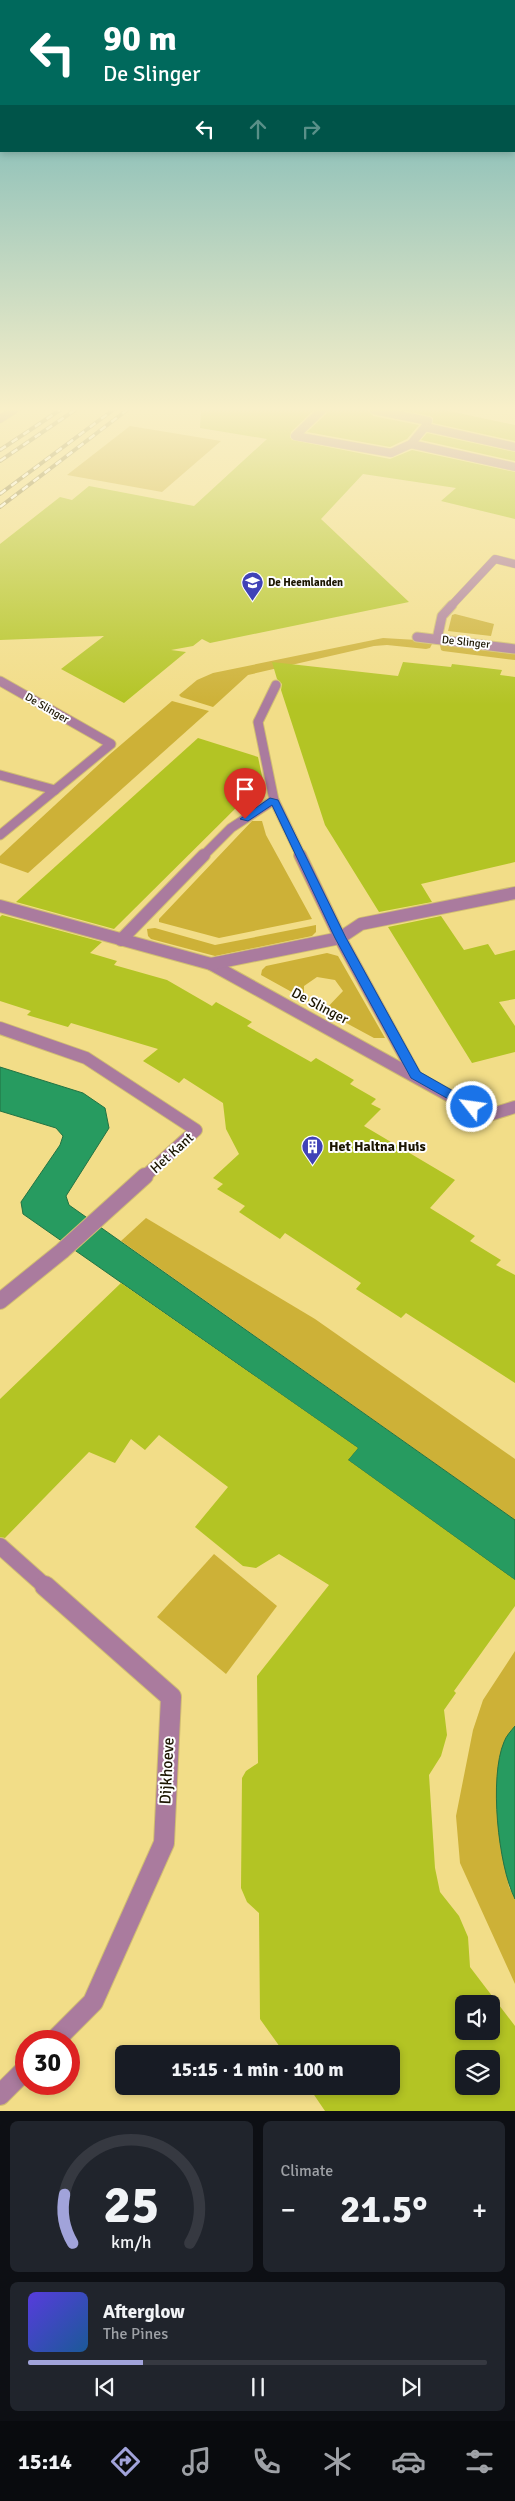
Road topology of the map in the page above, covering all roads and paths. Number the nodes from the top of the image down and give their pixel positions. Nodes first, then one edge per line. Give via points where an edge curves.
1 (515, 564) edge
2 (417, 637) dead end
3 (437, 639) junction
4 (515, 649) edge
5 (0, 681) edge
6 (276, 685) dead end
7 (0, 776) edge
8 (55, 790) junction
9 (274, 800) junction
10 (0, 835) edge
11 (515, 893) edge
12 (0, 906) edge
13 (340, 938) junction
14 (121, 940) junction
15 (211, 964) junction
16 (0, 1028) edge
17 (415, 1075) junction
18 (515, 1107) edge
19 (0, 1301) edge
20 (0, 1546) edge
21 (65, 2030) edge
22 (15, 2080) edge
23 (0, 2095) edge

1 - 3 street via 495,559 442,616
2 - 3 street, De Slinger
3 - 4 street, De Slinger
5 - 8 street, De Slinger via 111,744
6 - 9 street via 258,722
7 - 8 street
8 - 10 street, De Slinger
9 - 13 street
9 - 14 street via 231,828
11 - 13 street, De Slinger via 361,924
12 - 14 street, De Slinger
13 - 15 street, De Slinger
13 - 17 street
14 - 15 street, De Slinger
15 - 17 street, De Slinger
16 - 19 street, Het Kant via 86,1058 196,1130 62,1251
17 - 18 street, De Slinger via 486,1116
20 - 21 street, Dijkhoeve via 170,1697 164,1843 93,2002
22 - 23 street

